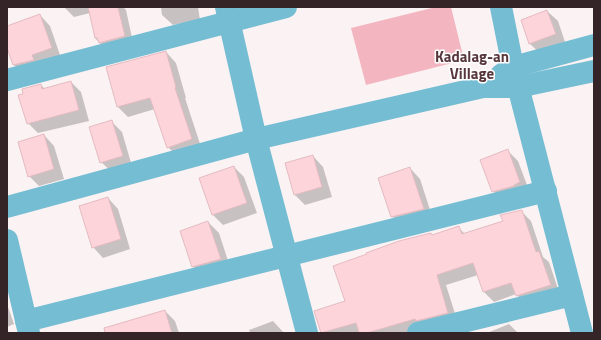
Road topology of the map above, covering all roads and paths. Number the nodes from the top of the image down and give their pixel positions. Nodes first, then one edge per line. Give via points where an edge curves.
1 (286, 7) edge
2 (501, 7) edge
3 (227, 14) edge
4 (594, 45) edge
5 (594, 71) edge
6 (516, 77) junction
7 (7, 80) edge
8 (256, 139) junction
9 (546, 191) junction
10 (7, 207) edge
11 (7, 240) edge
12 (287, 256) junction
13 (572, 295) junction
14 (27, 327) edge
15 (307, 333) edge
16 (418, 333) edge
17 (582, 333) edge

1 - 3 street
2 - 6 street
3 - 7 street
3 - 8 street
4 - 6 street
5 - 6 street
6 - 8 street via 483,87
6 - 9 street
8 - 10 street
8 - 12 street
9 - 12 street
9 - 13 street
11 - 14 street
12 - 14 street
12 - 15 street
13 - 16 street
13 - 17 street

